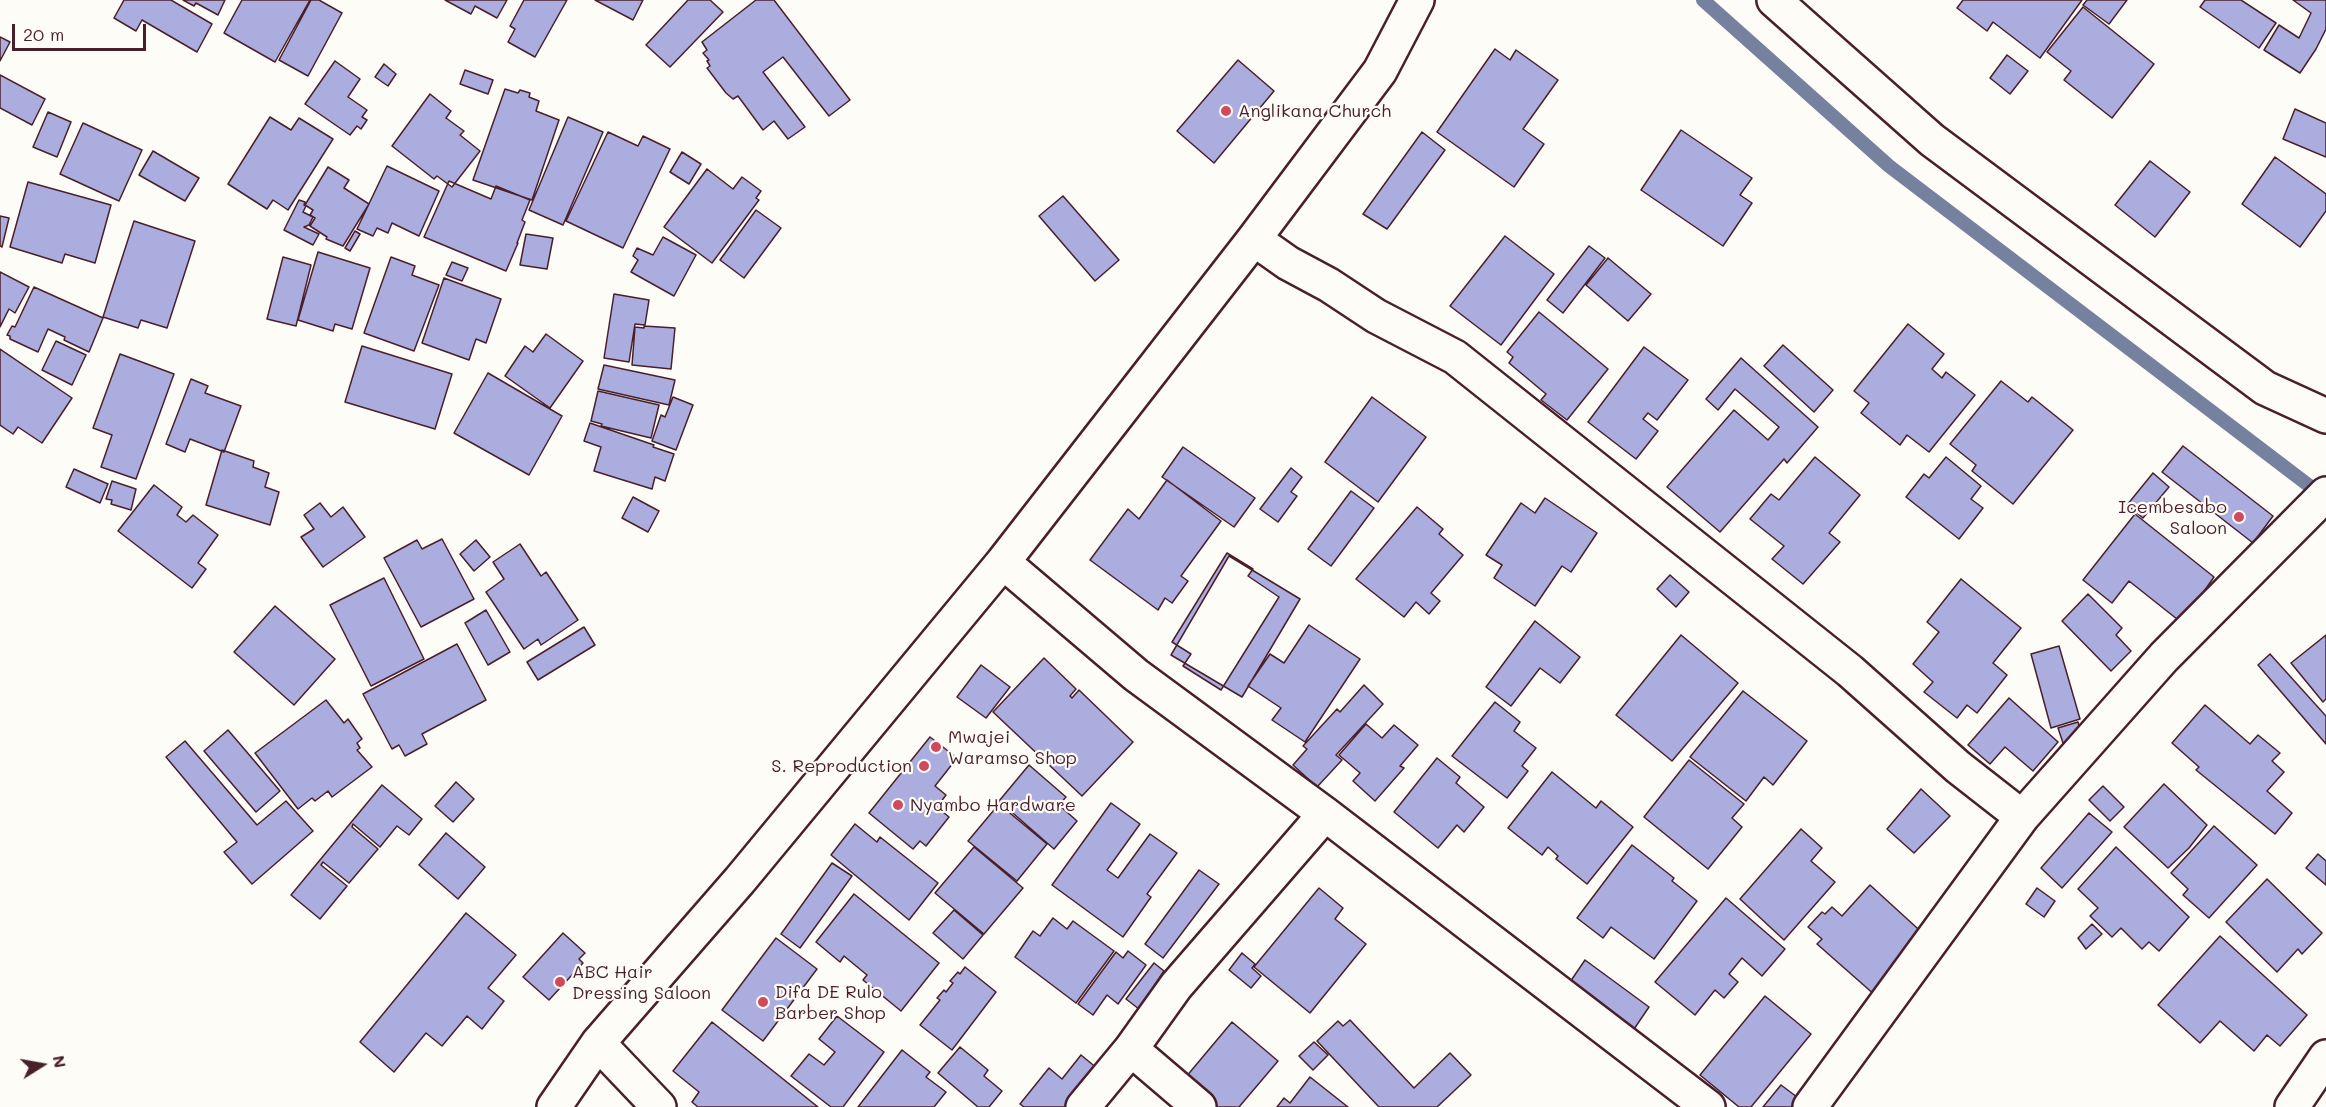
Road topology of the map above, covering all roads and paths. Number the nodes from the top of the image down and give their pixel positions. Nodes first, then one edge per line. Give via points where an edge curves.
1 (1417, 0) edge
2 (1774, 0) edge
3 (1254, 238) junction
4 (2326, 416) edge
5 (2326, 494) edge
6 (1003, 562) junction
7 (1325, 814) junction
8 (2022, 817) junction
9 (598, 1043) junction
10 (1131, 1049) junction
11 (2326, 1057) edge
12 (554, 1107) edge
13 (659, 1107) edge
14 (1083, 1107) edge
15 (1199, 1107) edge
16 (1708, 1107) edge
17 (1810, 1107) edge
18 (2292, 1107) edge

1 - 3 street via 1380,71
2 - 4 street via 1942,147 2265,388
3 - 6 street
3 - 8 street via 1376,316 1455,357 1850,671 1958,767
5 - 8 street via 2164,657
6 - 7 street via 1136,675
6 - 9 street via 740,880
7 - 10 street via 1176,986
7 - 16 street
8 - 17 street
9 - 12 street
9 - 13 street
10 - 14 street
10 - 15 street
11 - 18 street

